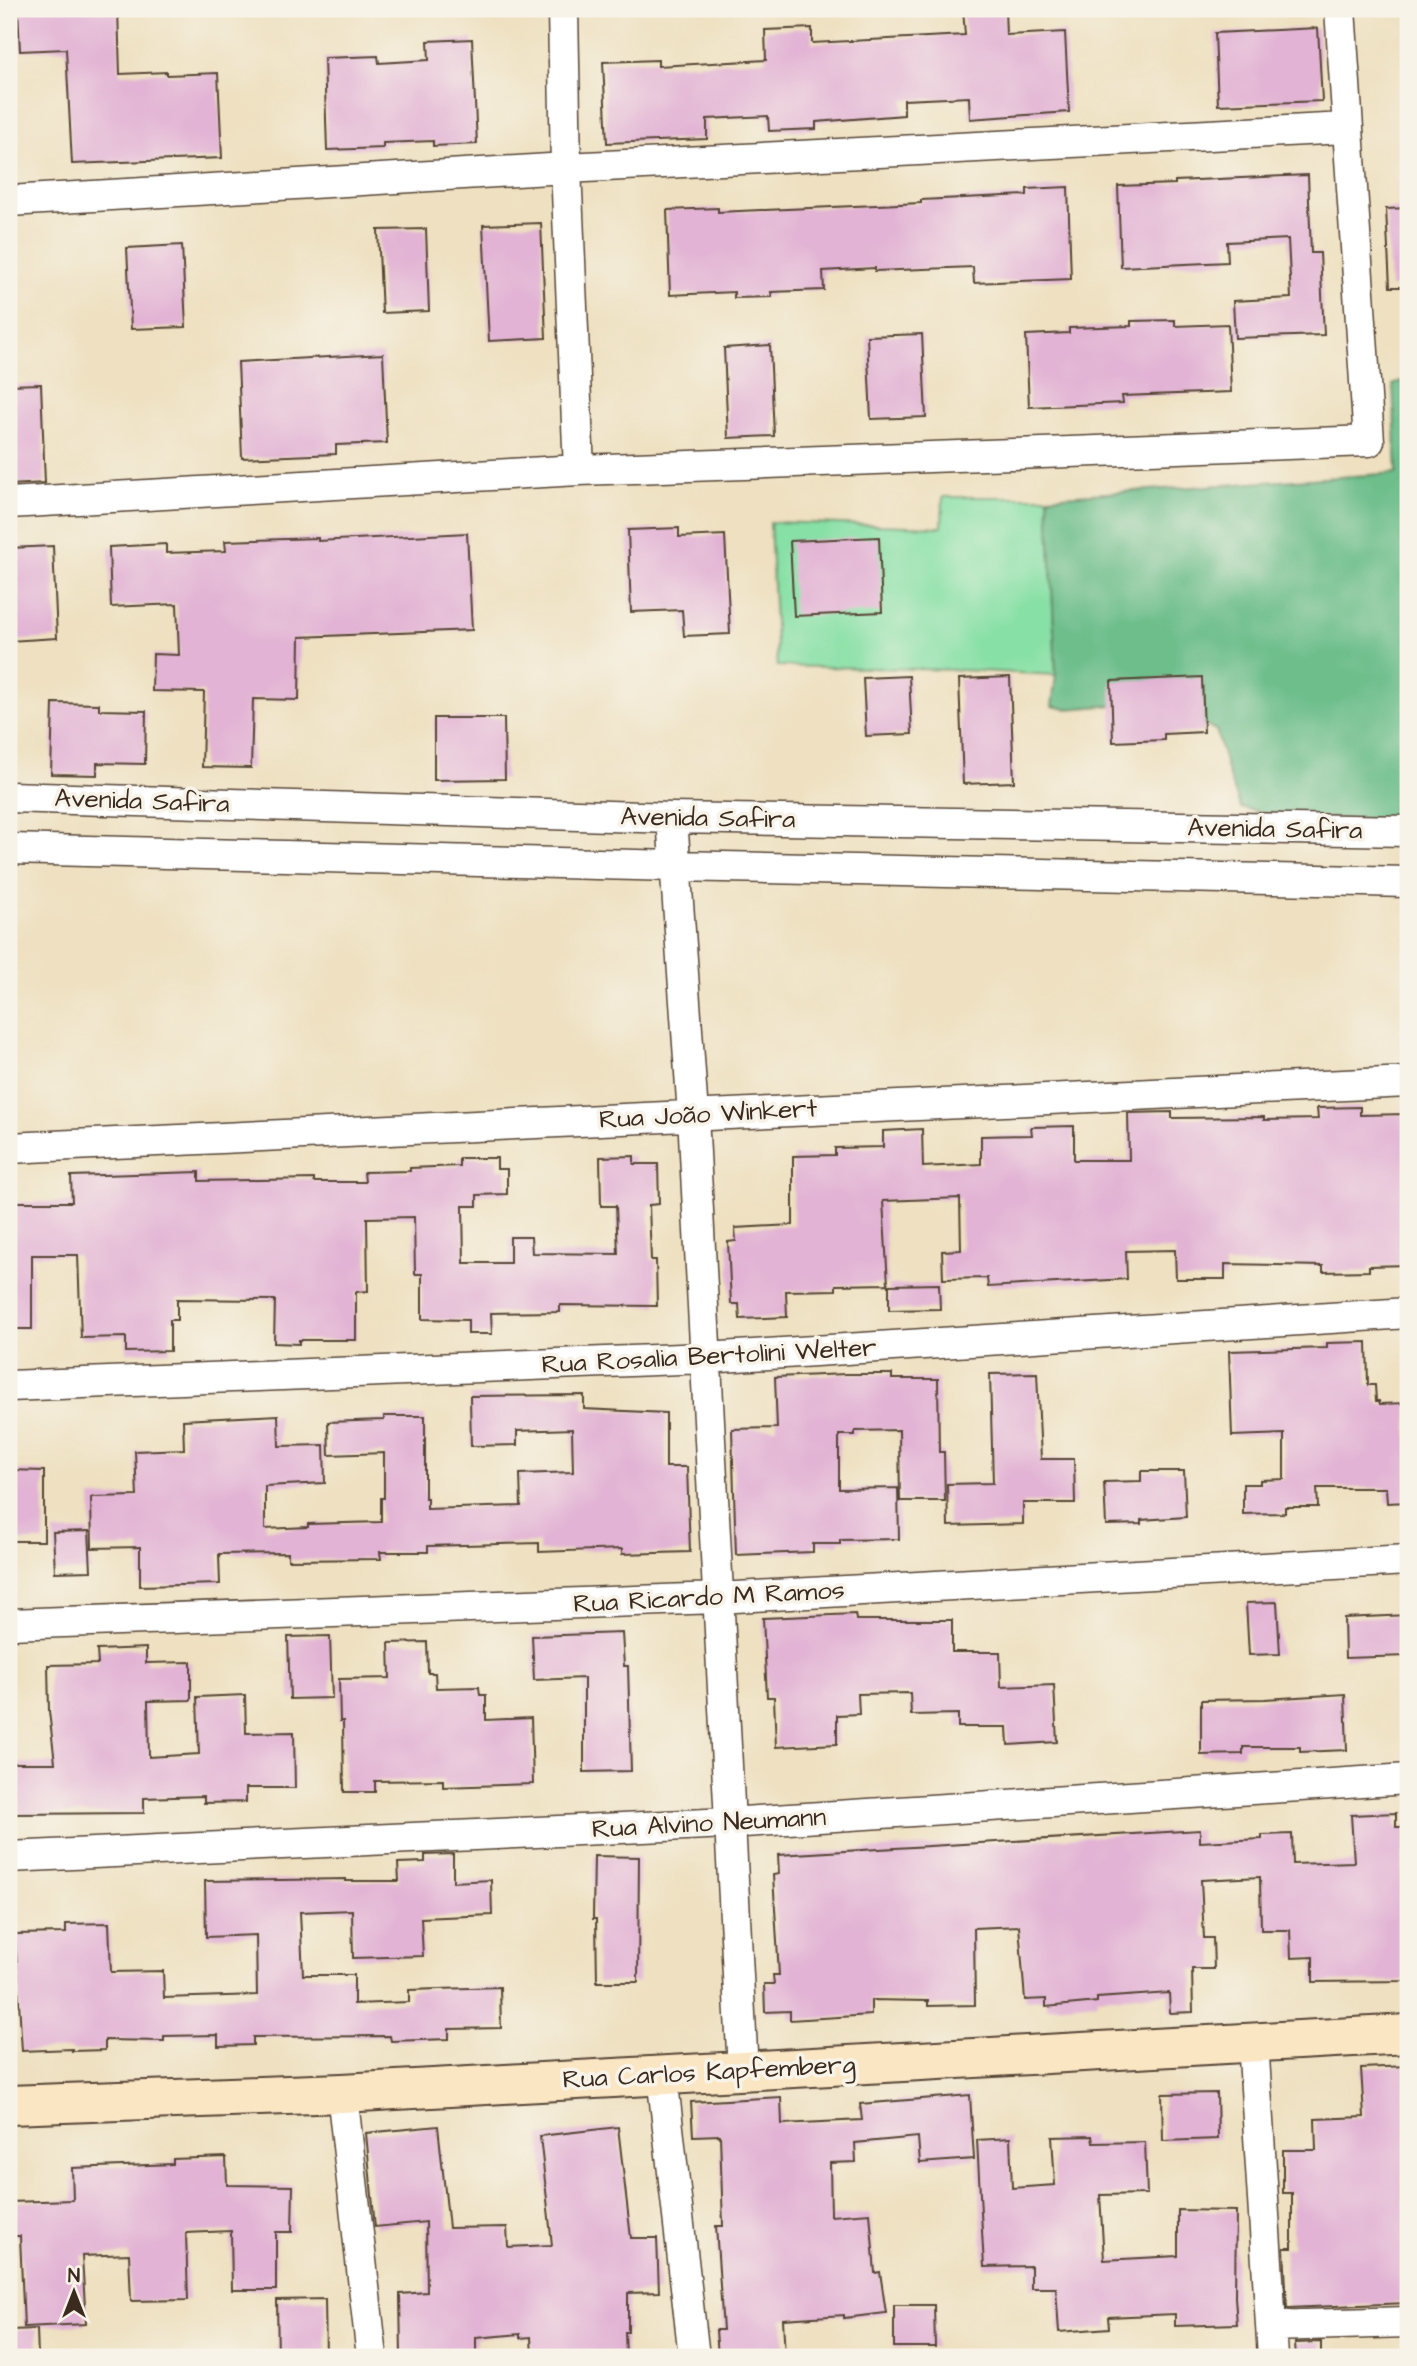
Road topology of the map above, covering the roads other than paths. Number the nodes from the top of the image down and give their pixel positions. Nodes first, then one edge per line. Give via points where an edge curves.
1 (563, 9) edge
2 (1339, 9) edge
3 (1346, 128) junction
4 (566, 168) junction
5 (9, 201) edge
6 (579, 470) junction
7 (9, 502) edge
8 (9, 797) edge
9 (672, 818) junction
10 (1408, 831) edge
11 (9, 849) edge
12 (675, 866) junction
13 (1408, 882) edge
14 (1408, 1082) edge
15 (694, 1115) junction
16 (9, 1148) edge
17 (1408, 1313) edge
18 (705, 1358) junction
19 (9, 1386) edge
20 (1408, 1560) edge
21 (717, 1598) junction
22 (9, 1624) edge
23 (1408, 1779) edge
24 (728, 1823) junction
25 (9, 1857) edge
26 (1408, 2034) edge
27 (1253, 2041) junction
28 (743, 2071) junction
29 (662, 2075) junction
30 (342, 2093) junction
31 (9, 2105) edge
32 (1408, 2322) edge
33 (1271, 2326) junction
34 (372, 2357) edge
35 (694, 2357) edge
36 (1273, 2357) edge

1 - 4 street
2 - 3 street
3 - 4 street
3 - 6 street via 1369,441
4 - 5 street
4 - 6 street
6 - 7 street
8 - 9 street, Avenida Safira
9 - 10 street, Avenida Safira
9 - 12 street
11 - 12 street, Avenida Safira
12 - 13 street, Avenida Safira
12 - 15 street
14 - 15 street, Rua João Winkert
15 - 16 street, Rua João Winkert
15 - 18 street
17 - 18 street, Rua Rosalia Bertolini Welter
18 - 19 street, Rua Rosalia Bertolini Welter
18 - 21 street
20 - 21 street, Rua Ricardo M Ramos
21 - 22 street, Rua Ricardo M Ramos
21 - 24 street
23 - 24 street, Rua Alvino Neumann
24 - 25 street, Rua Alvino Neumann
24 - 28 street
26 - 27 street, Rua Carlos Kapfemberg
27 - 28 street, Rua Carlos Kapfemberg
27 - 33 street
28 - 29 street, Rua Carlos Kapfemberg
29 - 30 street, Rua Carlos Kapfemberg
29 - 35 street
30 - 31 street, Rua Carlos Kapfemberg
30 - 34 street
32 - 33 street
33 - 36 street

